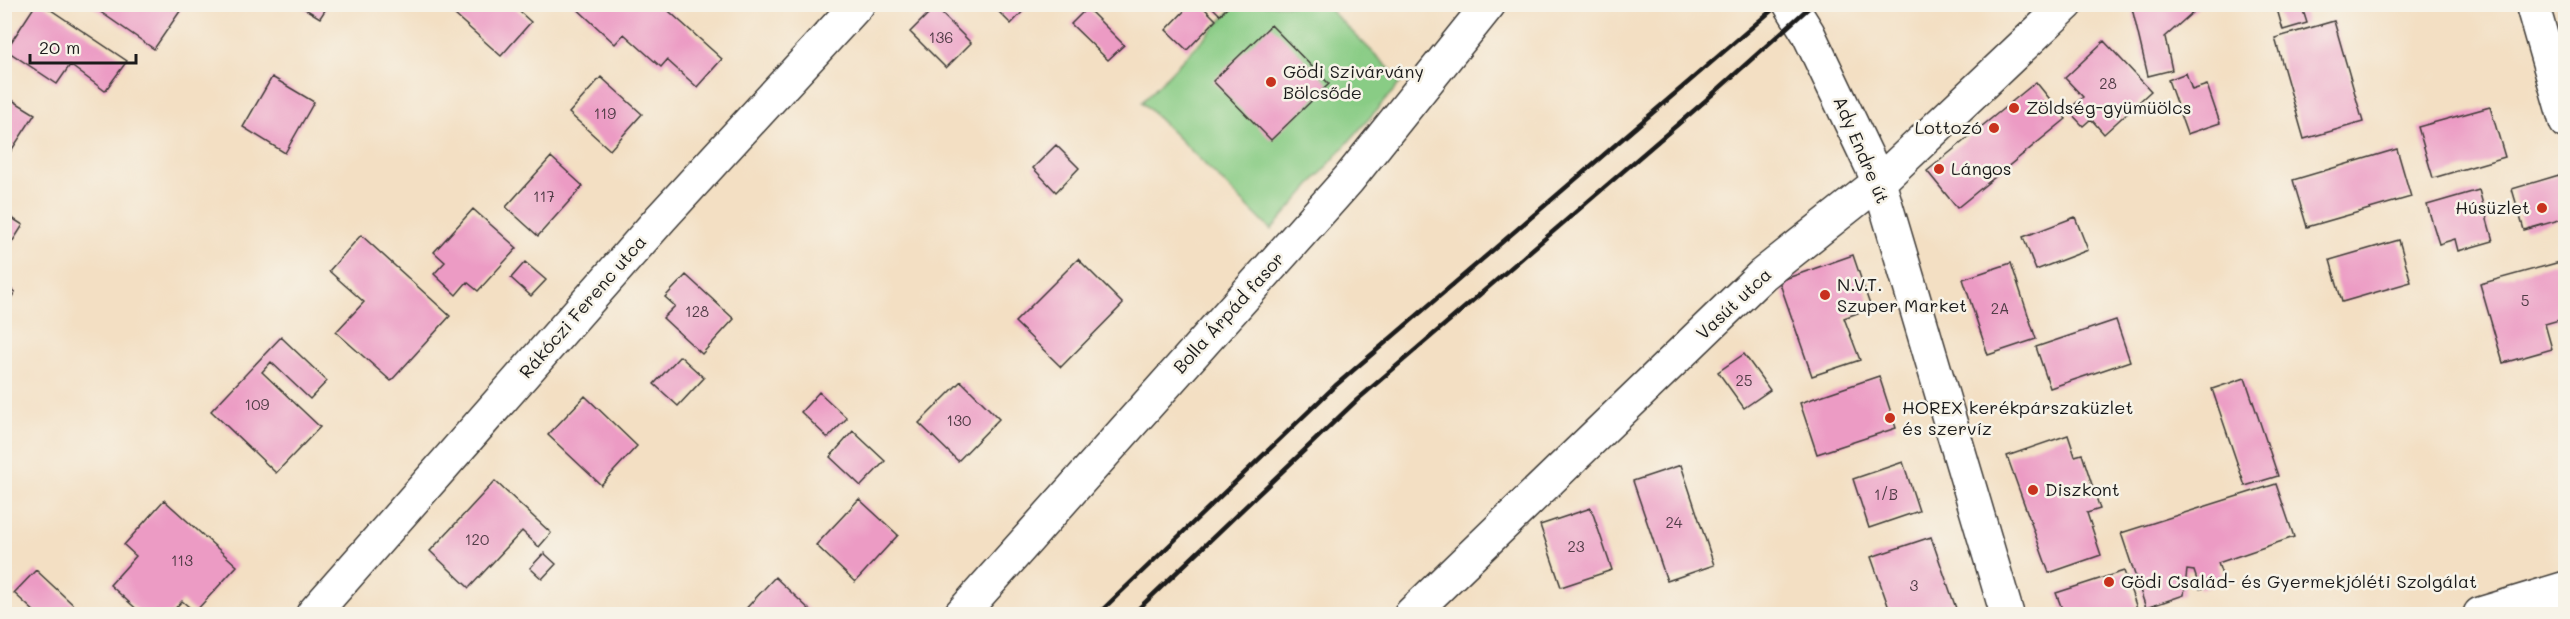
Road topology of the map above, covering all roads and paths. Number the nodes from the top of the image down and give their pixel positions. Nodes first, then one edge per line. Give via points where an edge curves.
1 (858, 4) edge
2 (1489, 4) edge
3 (1790, 4) edge
4 (2067, 4) edge
5 (2532, 4) edge
6 (2565, 122) edge
7 (1879, 182) junction
8 (2565, 588) edge
9 (313, 615) edge
10 (961, 615) edge
11 (1411, 615) edge
12 (2007, 615) edge
13 (2480, 615) edge

1 - 9 street, Rákóczi Ferenc utca via 661,218
2 - 10 street, Bolla Árpád fasor via 1348,180
3 - 7 street, Ady Endre út via 1809,33
4 - 7 street, Vasút utca
5 - 6 street
7 - 11 street, Vasút utca via 1762,275
7 - 12 street, Ady Endre út
8 - 13 street

